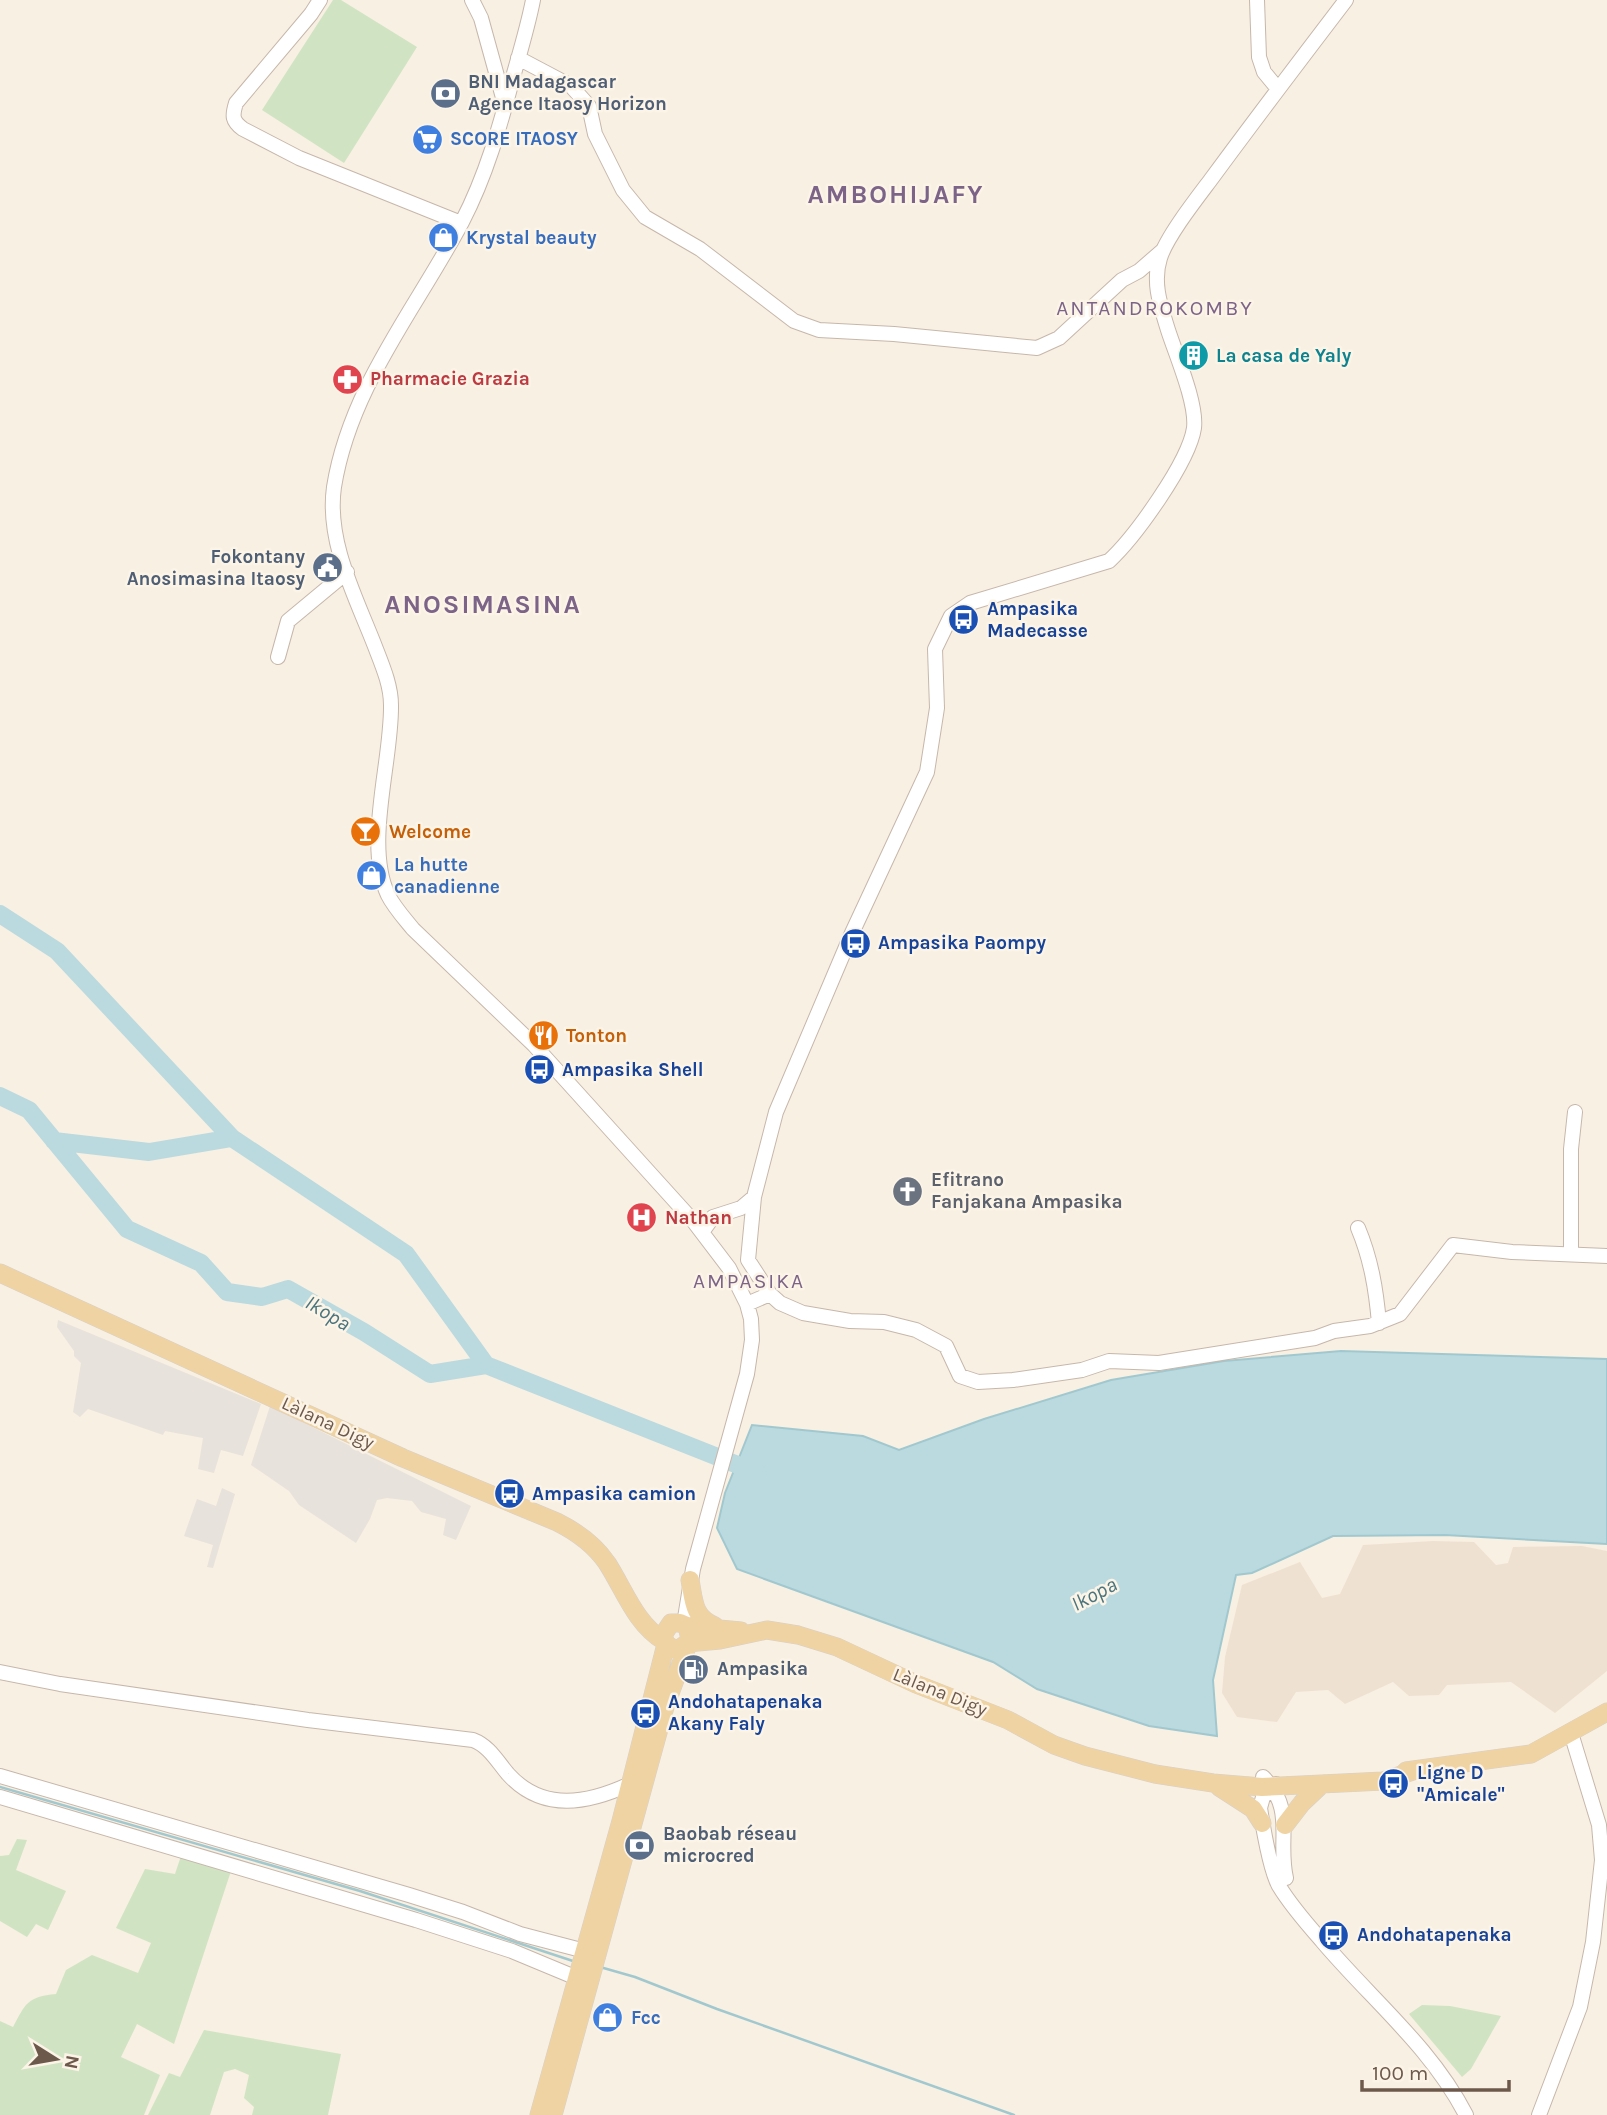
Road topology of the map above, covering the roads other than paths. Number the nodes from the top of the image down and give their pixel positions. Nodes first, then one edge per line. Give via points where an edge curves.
1 (320, 0) edge
2 (472, 0) edge
3 (533, 0) edge
4 (1257, 0) edge
5 (1346, 0) edge
6 (518, 58) junction
7 (1278, 89) junction
8 (505, 106) junction
9 (461, 223) junction
10 (1163, 251) junction
11 (347, 572) junction
12 (278, 657) dead end
13 (1575, 1112) dead end
14 (754, 1197) junction
15 (1358, 1228) dead end
16 (702, 1232) junction
17 (1571, 1253) junction
18 (1607, 1256) edge
19 (0, 1273) edge
20 (770, 1294) junction
21 (747, 1304) junction
22 (1379, 1323) junction
23 (692, 1575) junction
24 (631, 1603) junction
25 (681, 1628) junction
26 (717, 1634) junction
27 (665, 1643) junction
28 (0, 1672) edge
29 (674, 1681) junction
30 (1607, 1712) edge
31 (1571, 1733) junction
32 (1123, 1766) junction
33 (1416, 1770) junction
34 (0, 1776) edge
35 (1273, 1780) junction
36 (1213, 1783) junction
37 (630, 1784) junction
38 (1321, 1785) junction
39 (0, 1797) edge
40 (1262, 1823) junction
41 (1285, 1825) junction
42 (1287, 1897) junction
43 (591, 1952) junction
44 (584, 1978) junction
45 (539, 2115) edge
46 (553, 2115) edge
47 (1466, 2115) edge
48 (1539, 2115) edge

1 - 9 street via 236,103 235,123 299,158
2 - 8 street
3 - 6 street
4 - 7 street via 1259,57
5 - 7 street
6 - 8 street
6 - 10 street via 571,86 589,106 595,134 623,190 645,216 700,249 794,321 819,330 1037,348 1059,338 1122,280
7 - 10 street
8 - 9 street
9 - 11 street via 381,359 347,435 334,490 335,535
10 - 14 street via 1156,281 1159,300 1190,398 1194,427 1185,454 1146,519 1109,561 970,603 951,616 935,649 937,708 927,772 776,1112
11 - 12 street via 288,621
11 - 16 street via 391,701 379,829 387,893 413,929 534,1045
13 - 17 street
14 - 16 street via 741,1208 713,1217
14 - 20 street via 748,1260
15 - 22 street via 1369,1254
16 - 21 street via 729,1268
17 - 18 street
17 - 22 street via 1453,1245 1400,1314
19 - 24 main road, Làlana Digy via 402,1458 557,1521 577,1532 607,1563
20 - 21 street
20 - 22 street via 803,1313 916,1330 946,1346 960,1377 978,1382 1082,1370 1109,1362 1159,1363
21 - 23 street via 752,1340 742,1393
23 - 25 street
23 - 26 main road via 696,1611
24 - 25 main road via 650,1617
24 - 27 main road, Làlana Digy via 643,1624
25 - 26 main road, Làlana Digy
25 - 27 main road via 679,1649
25 - 29 main road
26 - 29 main road via 691,1656
26 - 32 main road, Làlana Digy via 776,1631 837,1647 1008,1720 1054,1745
27 - 37 main road
28 - 37 street via 308,1720 473,1740 488,1749 510,1776 548,1798 589,1800
29 - 43 main road
30 - 31 main road, Làlana Digy
31 - 33 main road, Làlana Digy via 1531,1754
31 - 48 street via 1599,1825 1602,1860 1580,2007
32 - 35 main road, Làlana Digy
32 - 36 main road, Làlana Digy
33 - 35 main road, Làlana Digy
33 - 38 main road, Làlana Digy via 1383,1781
34 - 43 street
35 - 36 main road, Làlana Digy
35 - 38 main road, Làlana Digy
35 - 40 street via 1260,1808
35 - 41 street
36 - 40 main road via 1244,1801
37 - 43 main road
38 - 41 main road
39 - 44 street via 416,1920
40 - 42 street via 1278,1884
41 - 42 street
42 - 47 street via 1345,1968 1420,2047 1450,2084
43 - 44 main road
44 - 45 main road
44 - 46 main road

